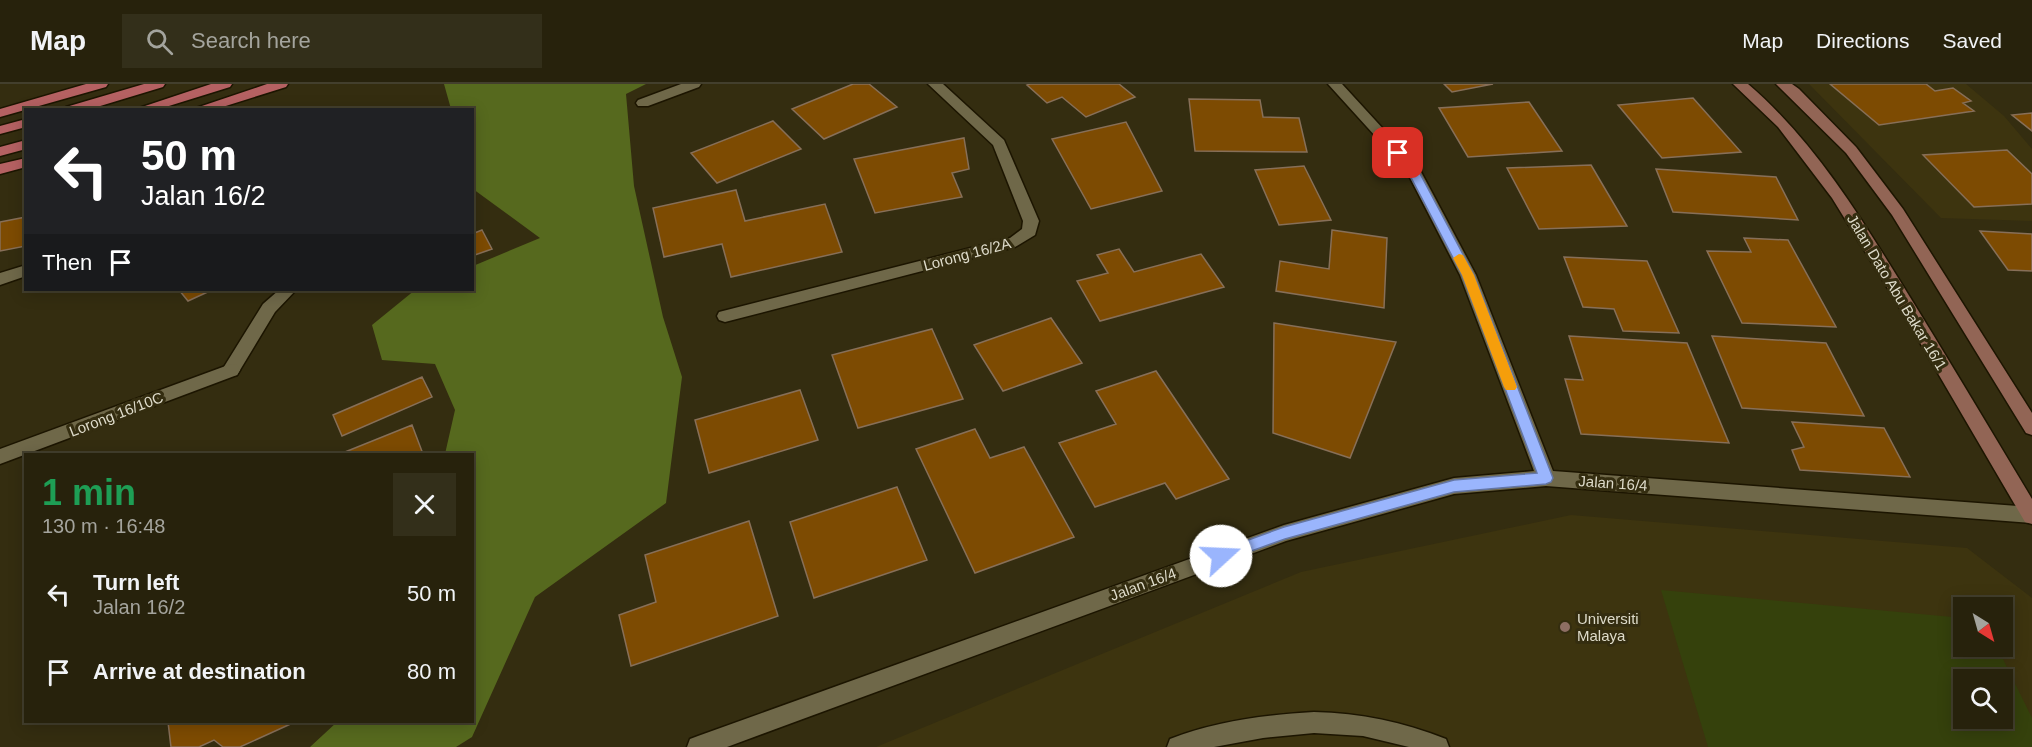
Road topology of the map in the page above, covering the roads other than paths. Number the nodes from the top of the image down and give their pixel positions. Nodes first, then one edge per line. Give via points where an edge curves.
1 (101, 84) edge
2 (158, 84) edge
3 (225, 84) edge
4 (281, 84) edge
5 (694, 84) edge
6 (935, 84) edge
7 (1335, 84) edge
8 (1740, 84) edge
9 (1783, 84) edge
10 (643, 103) dead end
11 (78, 108) edge
12 (147, 108) edge
13 (203, 108) edge
14 (0, 113) edge
15 (24, 124) edge
16 (0, 130) edge
17 (24, 145) edge
18 (0, 152) edge
19 (24, 163) edge
20 (0, 170) edge
21 (24, 271) edge
22 (0, 279) edge
23 (287, 291) edge
24 (725, 316) dead end
25 (2032, 428) edge
26 (0, 458) edge
27 (1546, 478) junction
28 (2032, 516) edge
29 (698, 747) edge
30 (1178, 747) edge
31 (1438, 747) edge

1 - 14 main road
2 - 11 main road
3 - 12 main road
4 - 13 main road
5 - 10 street
6 - 24 street, Lorong 16/2A via 999,142 1031,221 1030,231 1015,242
7 - 27 street via 1412,168 1468,275
8 - 28 main road, Jalan Dato Abu Bakar 16/1 via 1797,143 1837,194
9 - 25 main road via 1851,150 1898,212
15 - 16 main road
17 - 18 main road
19 - 20 main road
21 - 22 street
23 - 26 street, Lorong 16/10C via 269,308 231,370
27 - 28 street, Jalan 16/4
27 - 29 street, Jalan 16/4 via 1454,486 1284,533
30 - 31 street via 1267,726 1323,721 1379,727

